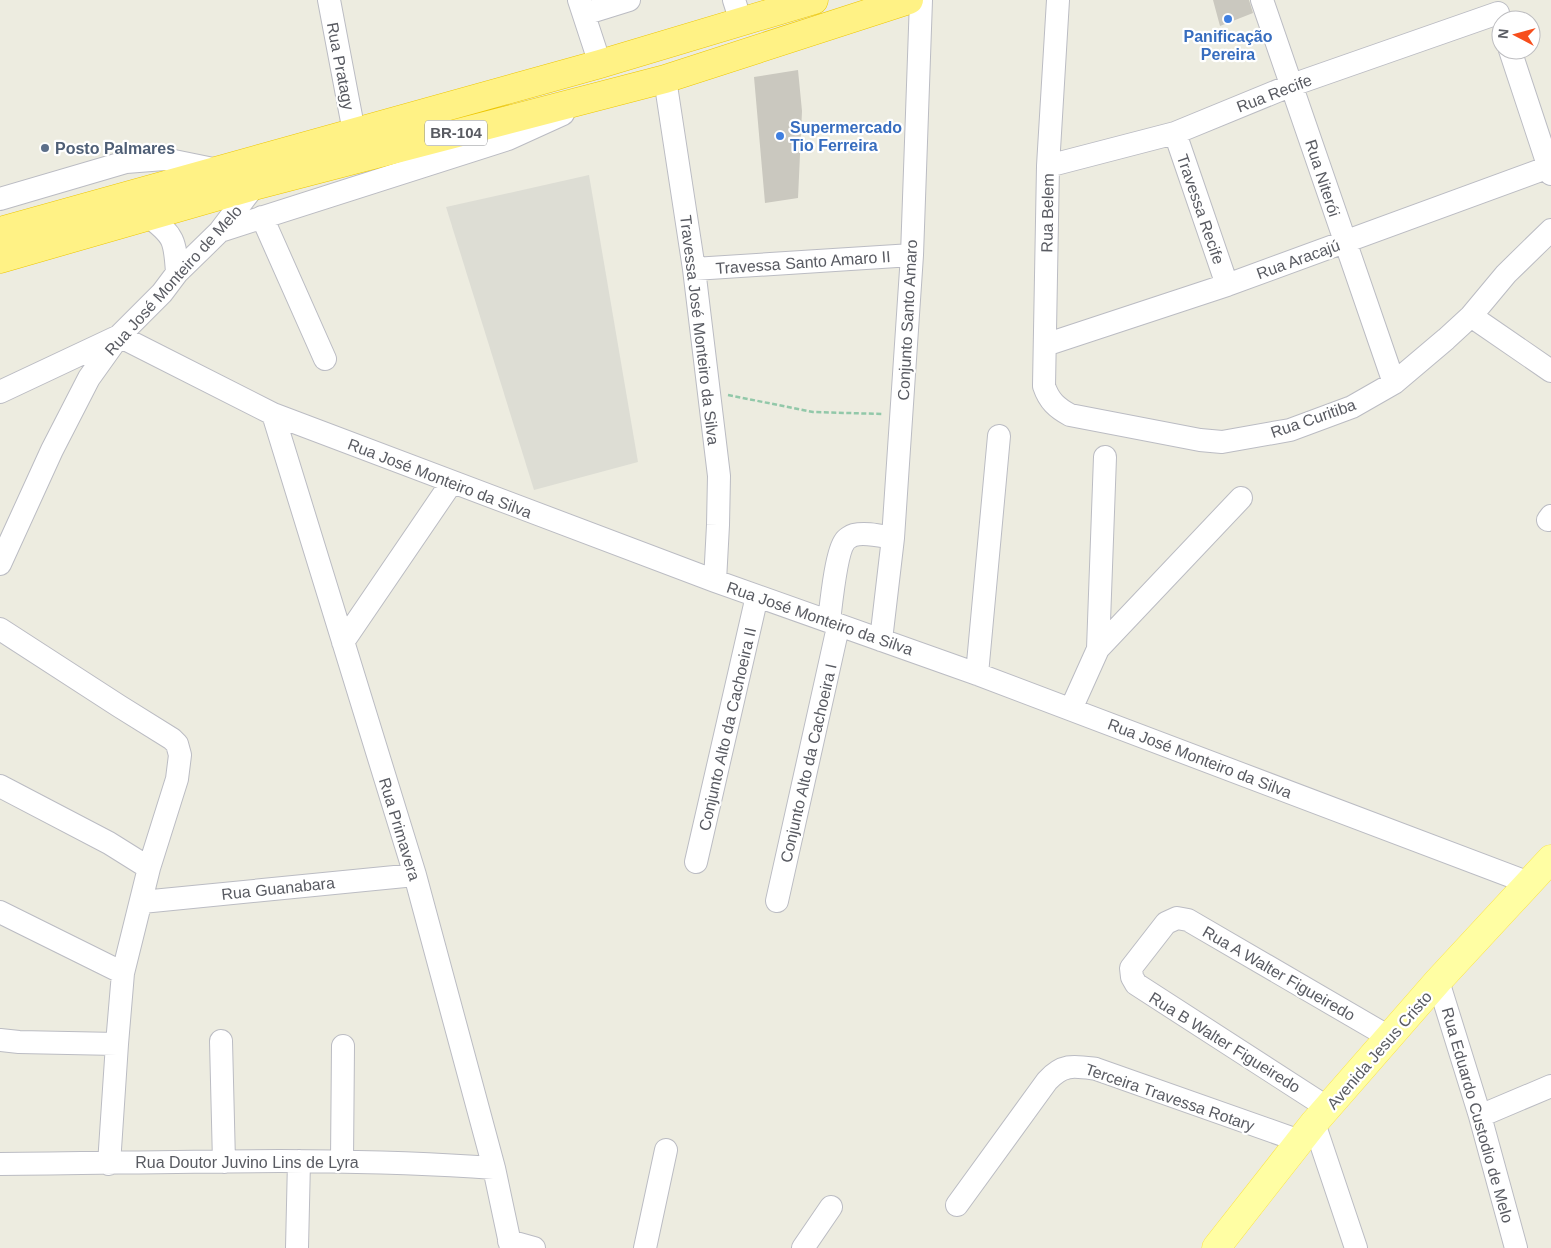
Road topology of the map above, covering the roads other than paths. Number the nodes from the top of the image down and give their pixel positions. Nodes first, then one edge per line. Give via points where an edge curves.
1 (329, 0) edge
2 (628, 0) edge
3 (814, 0) edge
4 (909, 0) edge
5 (921, 0) edge
6 (1058, 0) edge
7 (1262, 0) edge
8 (581, 7) edge
9 (737, 11) edge
10 (1491, 14) edge
11 (1513, 60) edge
12 (600, 64) junction
13 (665, 79) junction
14 (1292, 85) junction
15 (580, 101) junction
16 (354, 132) junction
17 (1175, 133) junction
18 (1048, 166) junction
19 (218, 170) junction
20 (1550, 170) edge
21 (254, 186) junction
22 (0, 199) edge
23 (148, 216) junction
24 (262, 217) junction
25 (1551, 230) edge
26 (0, 231) edge
27 (220, 231) junction
28 (1344, 242) junction
29 (912, 255) junction
30 (0, 259) edge
31 (694, 269) junction
32 (177, 274) junction
33 (1227, 285) junction
34 (1471, 316) junction
35 (119, 336) junction
36 (1045, 345) junction
37 (325, 359) dead end
38 (1551, 371) edge
39 (1394, 383) junction
40 (0, 392) edge
41 (273, 414) junction
42 (1070, 415) joint
43 (1000, 436) dead end
44 (1105, 457) dead end
45 (452, 482) junction
46 (1241, 498) dead end
47 (893, 538) junction
48 (0, 564) edge
49 (715, 581) junction
50 (757, 596) junction
51 (835, 624) junction
52 (0, 629) edge
53 (882, 640) junction
54 (343, 642) junction
55 (1098, 649) junction
56 (977, 674) junction
57 (1071, 710) junction
58 (0, 786) edge
59 (1551, 859) edge
60 (696, 862) dead end
61 (149, 868) junction
62 (415, 875) junction
63 (1528, 883) junction
64 (777, 901) dead end
65 (142, 902) junction
66 (0, 912) edge
67 (1131, 968) joint
68 (123, 973) junction
69 (1438, 981) junction
70 (1389, 1037) junction
71 (0, 1040) edge
72 (221, 1041) dead end
73 (116, 1044) junction
74 (343, 1046) dead end
75 (1551, 1086) edge
76 (1480, 1116) junction
77 (1314, 1124) junction
78 (666, 1150) dead end
79 (342, 1160) junction
80 (299, 1161) junction
81 (224, 1162) junction
82 (0, 1164) edge
83 (109, 1164) junction
84 (494, 1168) junction
85 (957, 1205) dead end
86 (831, 1207) dead end
87 (510, 1244) edge
88 (297, 1248) edge
89 (534, 1248) edge
90 (644, 1248) edge
91 (803, 1248) edge
92 (1216, 1248) edge
93 (1356, 1248) edge
94 (1516, 1248) edge

1 - 16 street, Rua Pratagy
2 - 8 street
3 - 9 highway, BR-104
4 - 13 highway, BR-104
5 - 29 street, Conjunto Santo Amaro
6 - 18 street, Rua Belem
7 - 14 street, Rua Niterói
8 - 12 street
9 - 12 highway, BR-104
10 - 14 street, Rua Recife
11 - 20 street
12 - 16 highway, BR-104
13 - 15 highway, BR-104
13 - 31 street, Travessa José Monteiro da Silva
14 - 17 street, Rua Recife
14 - 28 street, Rua Niterói
15 - 21 highway, BR-104
15 - 24 street via 550,121 508,139
16 - 19 highway, BR-104
17 - 18 street, Rua Recife
17 - 33 street, Travessa Recife
18 - 36 street, Rua Belem
19 - 22 street via 164,159 126,162
19 - 26 highway, BR-104
20 - 28 street, Rua Aracajú
21 - 23 highway, BR-104
21 - 27 street, Rua José Monteiro de Melo
23 - 30 highway, BR-104
23 - 32 street via 166,229 172,238
24 - 27 street
24 - 37 street
25 - 34 street, Rua Curitiba via 1506,274
27 - 32 street, Rua José Monteiro de Melo
28 - 33 street, Rua Aracajú
28 - 39 street, Rua Niterói
29 - 31 street, Travessa Santo Amaro II
29 - 47 street, Conjunto Santo Amaro
31 - 49 street, Travessa José Monteiro da Silva via 719,476
32 - 35 street, Rua José Monteiro de Melo
33 - 36 street, Rua Aracajú
34 - 38 street
34 - 39 street, Rua Curitiba
35 - 40 street
35 - 41 street, Rua José Monteiro da Silva
35 - 48 street, Rua José Monteiro de Melo via 89,378
36 - 42 street, Rua Belem via 1044,386 1047,397
39 - 42 street, Rua Curitiba via 1352,407 1290,430 1222,442
41 - 45 street, Rua José Monteiro da Silva
41 - 54 street, Rua Primavera
43 - 56 street
44 - 55 street
45 - 49 street, Rua José Monteiro da Silva
45 - 54 street
46 - 55 street
47 - 51 street, Conjunto Alto da Cachoeira I via 866,534 845,540 839,556
47 - 53 street, Conjunto Santo Amaro
49 - 50 street, Rua José Monteiro da Silva
50 - 51 street, Rua José Monteiro da Silva
50 - 60 street, Conjunto Alto da Cachoeira II
51 - 53 street, Rua José Monteiro da Silva
51 - 64 street, Conjunto Alto da Cachoeira I via 836,636
52 - 61 street via 177,744 180,762 177,779
53 - 56 street, Rua José Monteiro da Silva
54 - 62 street, Rua Primavera
55 - 57 street
56 - 57 street, Rua José Monteiro da Silva
57 - 63 street, Rua José Monteiro da Silva
58 - 61 street via 109,842
59 - 63 main road, Avenida Jesus Cristo
61 - 65 street
62 - 65 street, Rua Guanabara
62 - 84 street, Rua Primavera
63 - 69 main road, Avenida Jesus Cristo
65 - 68 street
66 - 68 street
67 - 70 street, Rua A Walter Figueiredo via 1166,923 1177,918 1188,920
67 - 77 street, Rua B Walter Figueiredo via 1136,984
68 - 73 street
69 - 70 main road, Avenida Jesus Cristo
69 - 76 street, Rua Eduardo Custodio de Melo
70 - 77 main road, Avenida Jesus Cristo
71 - 73 street
72 - 81 street
73 - 83 street
74 - 79 street
75 - 76 street
76 - 94 street, Rua Eduardo Custodio de Melo
77 - 85 street, Terceira Travessa Rotary via 1096,1069 1070,1066 1055,1072 1047,1081
77 - 92 main road, Avenida Jesus Cristo
77 - 93 street
78 - 90 street
79 - 80 street, Rua Doutor Juvino Lins de Lyra
79 - 84 street, Rua Doutor Juvino Lins de Lyra
80 - 81 street, Rua Doutor Juvino Lins de Lyra
80 - 88 street
81 - 83 street, Rua Doutor Juvino Lins de Lyra
82 - 83 street, Rua Doutor Juvino Lins de Lyra
84 - 87 street, Rua Primavera
86 - 91 street
87 - 89 street

